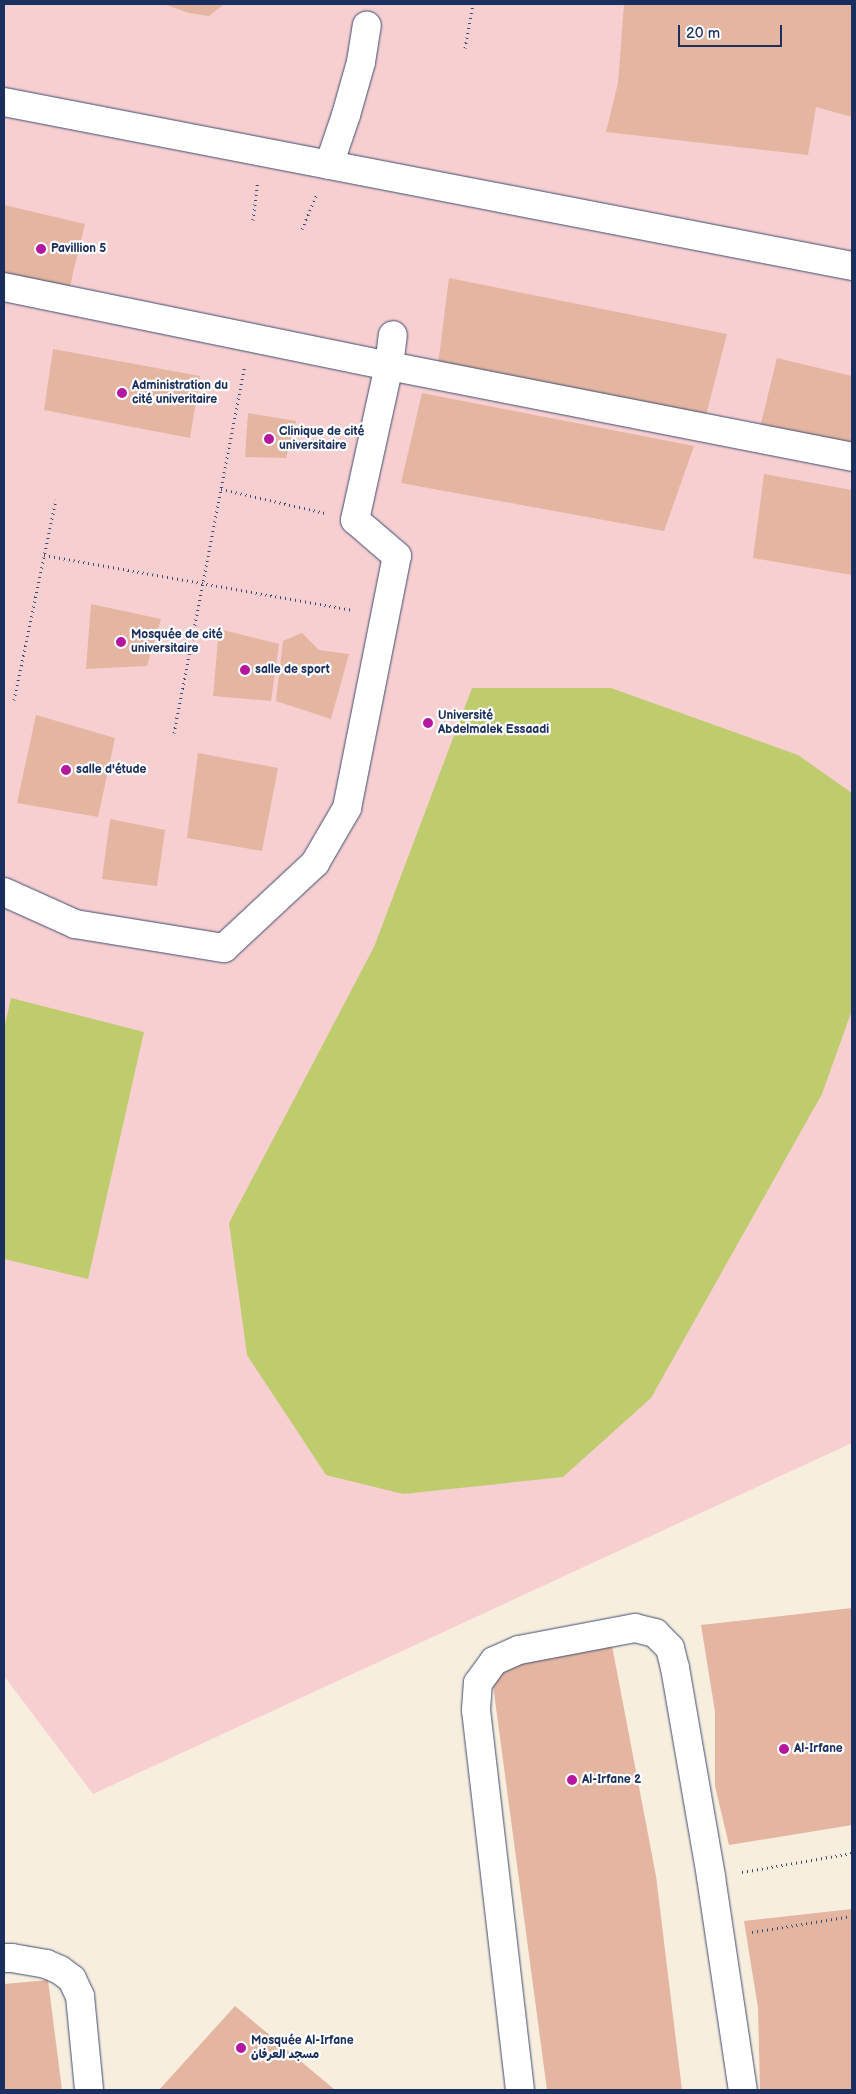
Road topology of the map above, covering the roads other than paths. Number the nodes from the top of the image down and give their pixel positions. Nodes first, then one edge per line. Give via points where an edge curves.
1 (367, 25) dead end
2 (4, 102) edge
3 (329, 165) junction
4 (852, 266) edge
5 (4, 287) edge
6 (394, 335) dead end
7 (389, 366) junction
8 (852, 457) edge
9 (4, 892) edge
10 (4, 1958) edge
11 (89, 2090) edge
12 (520, 2090) edge
13 (743, 2090) edge

1 - 3 street via 361,62
2 - 3 street
3 - 4 street
5 - 7 street
6 - 7 street
7 - 8 street
7 - 9 street via 355,520 397,556 347,808 315,864 224,948 75,924
10 - 11 street via 46,1964 72,1980 80,1996
12 - 13 street via 476,1710 478,1682 494,1661 518,1650 635,1628 655,1633 670,1648 711,1877

